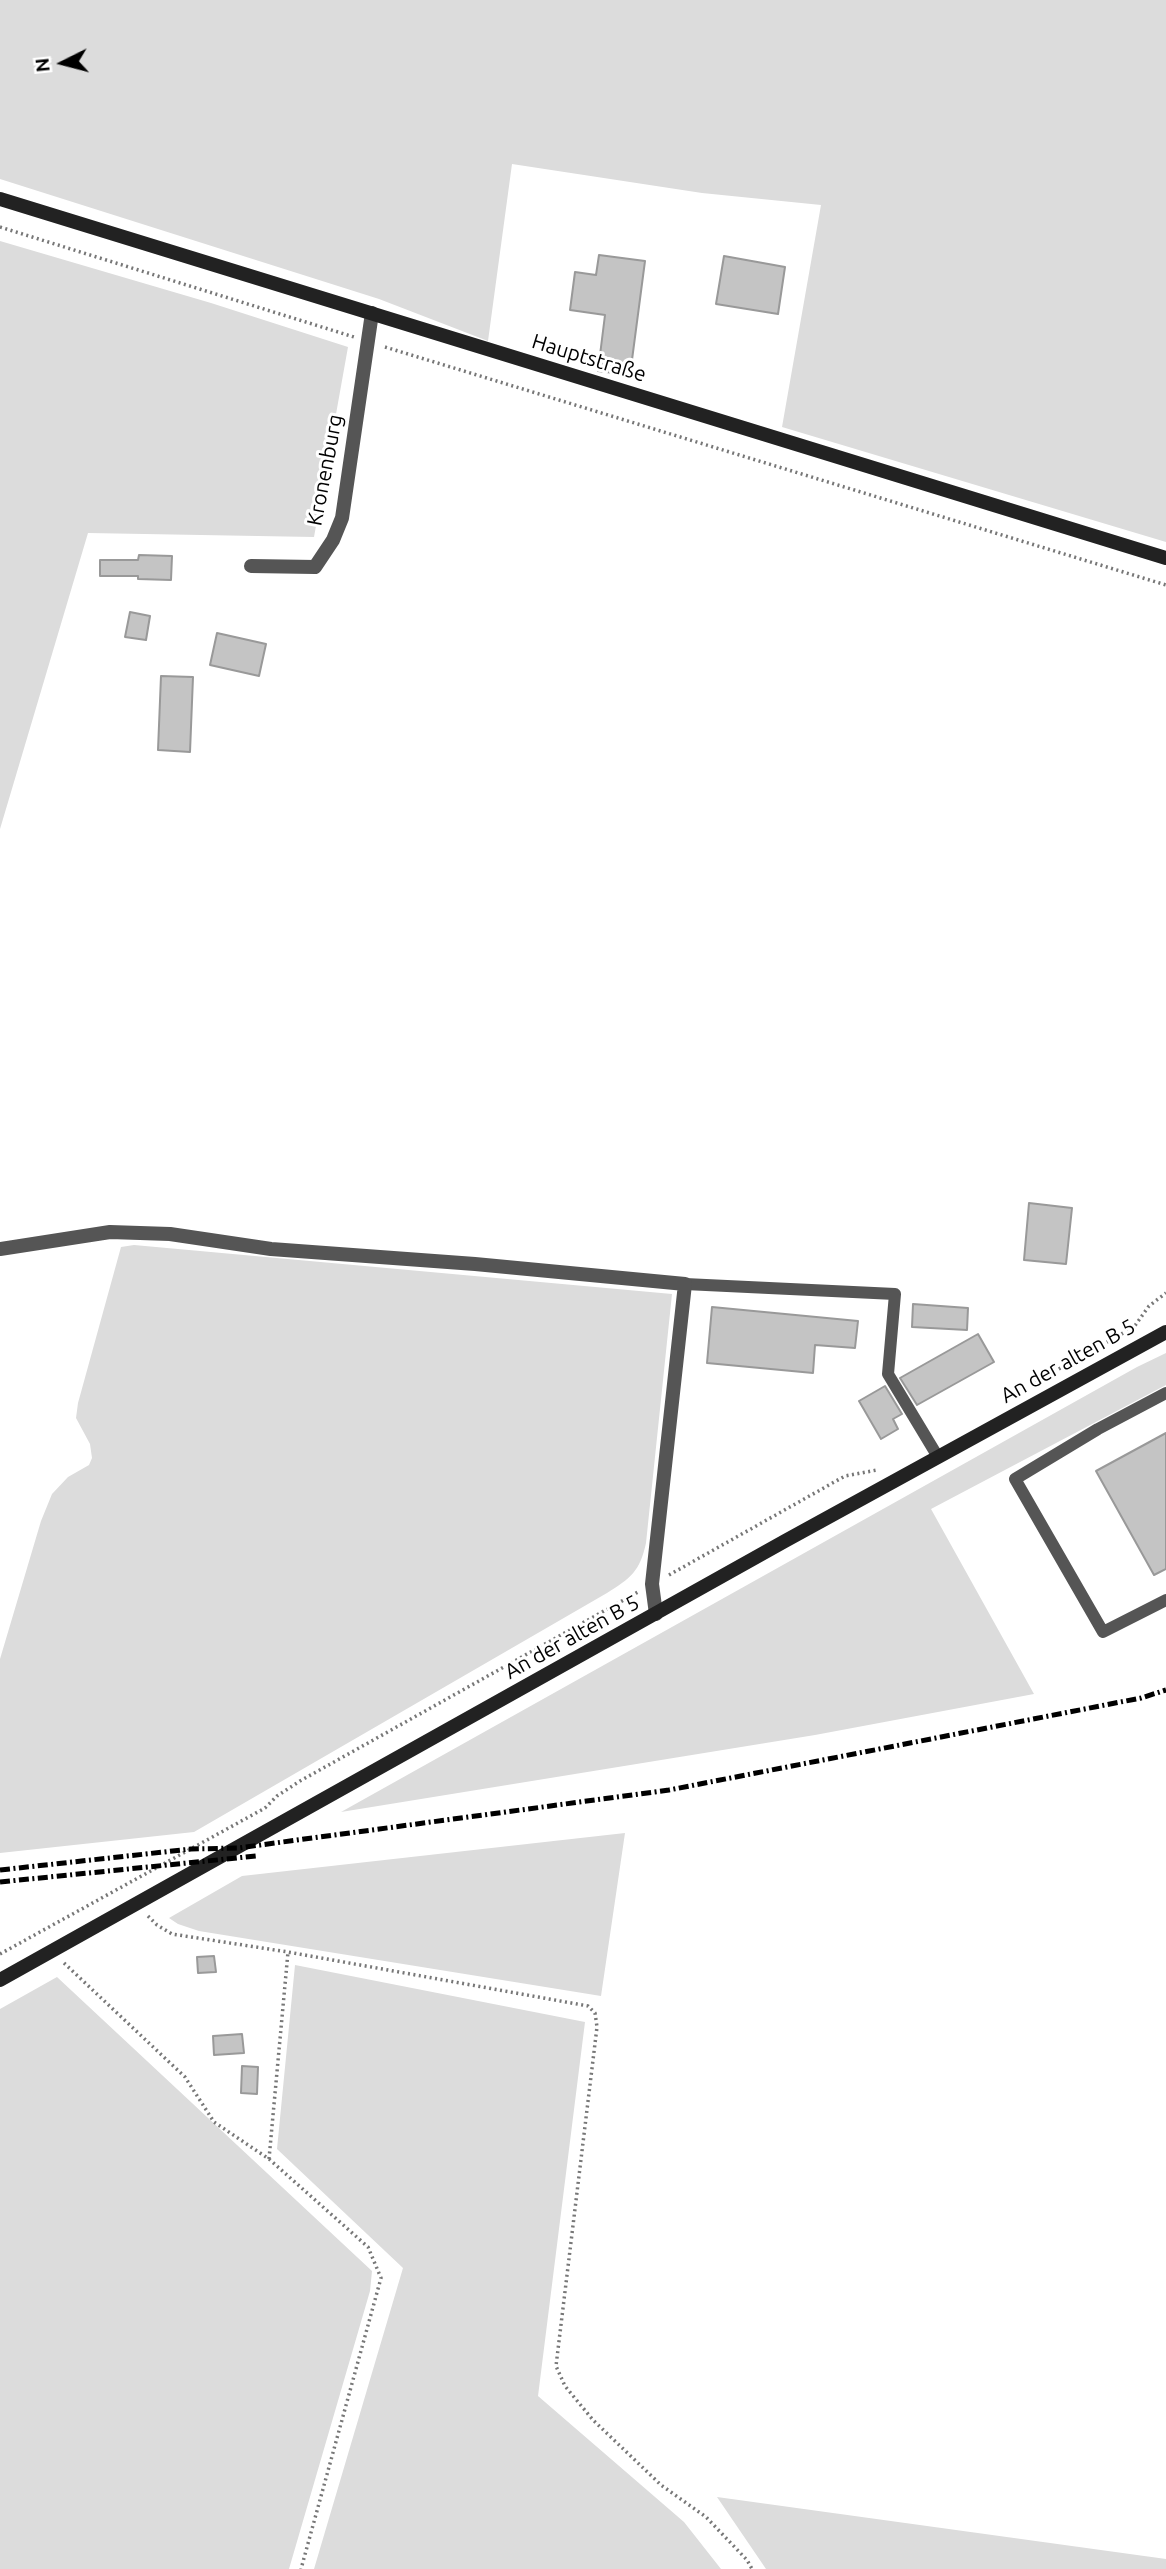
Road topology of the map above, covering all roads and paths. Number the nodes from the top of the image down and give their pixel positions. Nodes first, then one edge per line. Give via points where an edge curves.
1 (0, 199) edge
2 (0, 228) edge
3 (372, 313) junction
4 (367, 341) junction
5 (1166, 558) edge
6 (251, 566) dead end
7 (1166, 585) edge
8 (0, 1249) edge
9 (685, 1284) junction
10 (1166, 1293) edge
11 (1166, 1332) edge
12 (1030, 1385) dead end
13 (1166, 1393) edge
14 (938, 1457) junction
15 (884, 1466) dead end
16 (652, 1584) junction
17 (1166, 1600) edge
18 (656, 1614) junction
19 (137, 1904) junction
20 (52, 1951) junction
21 (288, 1952) junction
22 (0, 1954) edge
23 (0, 1980) edge
24 (269, 2159) junction
25 (301, 2569) edge
26 (752, 2569) edge

1 - 3 main road, Hauptstraße
2 - 4 path
3 - 4 street, Kronenburg
3 - 5 main road, Hauptstraße
4 - 6 street, Kronenburg via 342,518 333,540 315,566
4 - 7 path
8 - 9 street via 110,1232 170,1234 271,1249
9 - 14 lane via 895,1294 888,1374
9 - 16 street
10 - 12 path via 1134,1327
11 - 14 main road, An der alten B 5
13 - 17 lane via 1015,1479 1103,1632
14 - 18 main road, An der alten B 5
15 - 16 path via 845,1476
16 - 18 street
16 - 22 path via 300,1782 265,1808
18 - 19 main road, An der alten B 5
19 - 20 main road, An der alten B 5
19 - 21 path via 172,1934
20 - 23 main road, An der alten B 5
20 - 24 path via 185,2077 214,2122
21 - 24 path
21 - 26 path via 588,2006 594,2013 597,2028 556,2365 565,2386 593,2420 661,2485 706,2517
24 - 25 path via 368,2247 381,2278

